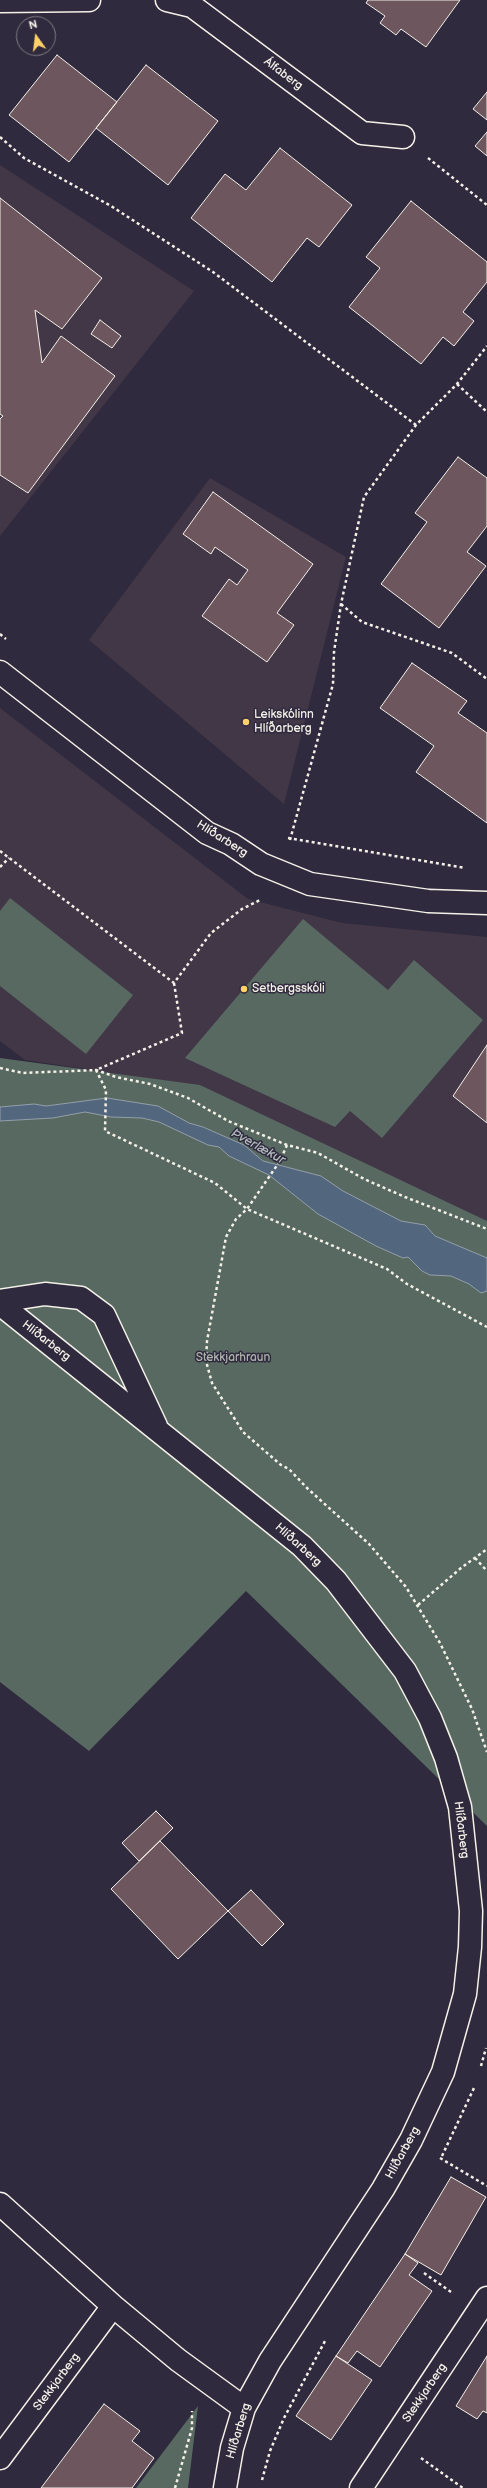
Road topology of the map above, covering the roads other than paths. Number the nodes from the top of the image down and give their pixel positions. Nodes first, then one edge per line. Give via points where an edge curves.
1 (89, 0) edge
2 (167, 0) edge
3 (0, 1) edge
4 (403, 137) road end
5 (0, 672) edge
6 (487, 903) edge
7 (0, 1303) edge
8 (157, 1429) junction
9 (0, 2204) edge
10 (487, 2298) edge
11 (113, 2306) junction
12 (244, 2408) junction
13 (0, 2458) edge
14 (225, 2488) edge
15 (361, 2488) edge

1 - 3 street
2 - 4 street, Álfaberg via 192,6 362,133
5 - 6 street, Hlíðarberg via 207,833 231,844 261,864 310,884 428,901
7 - 8 street, Hlíðarberg
7 - 8 street via 45,1294 81,1298 104,1315
8 - 12 street, Hlíðarberg via 302,1546 336,1581 404,1671 430,1718 446,1758 460,1807 471,1911 465,1994 443,2072 411,2140 383,2188 270,2361
9 - 11 street
10 - 15 street, Stekkjarberg
11 - 12 street via 178,2360
11 - 13 street, Stekkjarberg
12 - 14 street, Hlíðarberg via 232,2448

